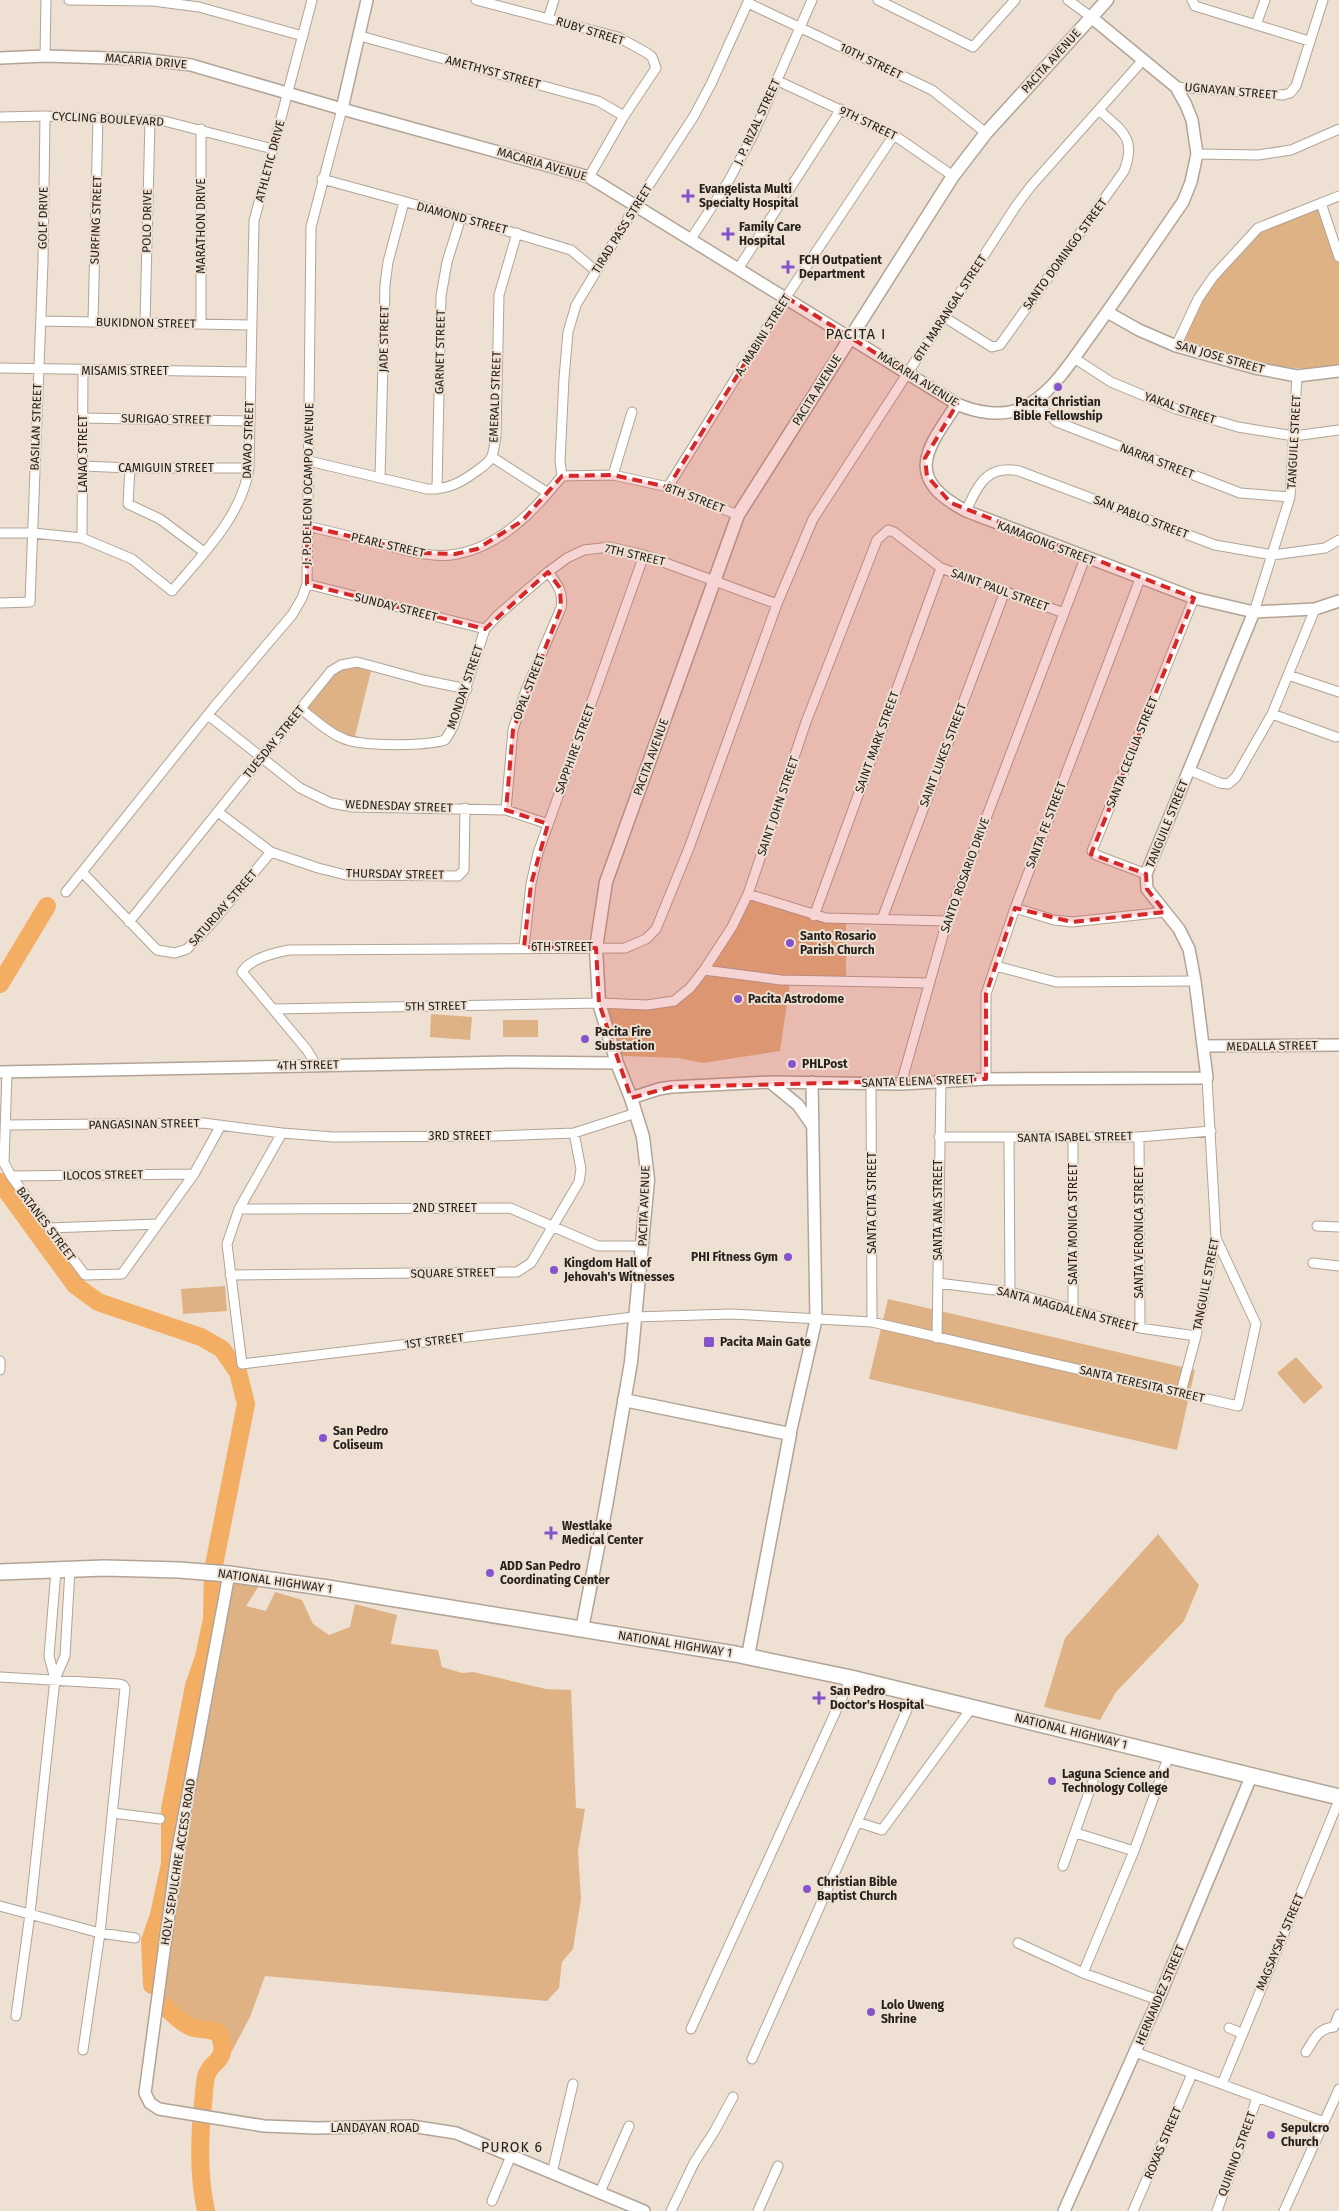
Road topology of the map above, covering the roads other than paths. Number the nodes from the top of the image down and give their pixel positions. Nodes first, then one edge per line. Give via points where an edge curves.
1 (46, 0) edge
2 (69, 0) edge
3 (312, 0) edge
4 (367, 0) edge
5 (476, 0) edge
6 (554, 0) edge
7 (812, 0) edge
8 (878, 0) edge
9 (1068, 0) edge
10 (1107, 0) edge
11 (1192, 0) edge
12 (1265, 0) edge
13 (1323, 0) edge
14 (1011, 1) edge
15 (748, 2) edge
16 (1091, 17) junction
17 (548, 19) junction
18 (1256, 25) junction
19 (799, 26) junction
20 (303, 36) junction
21 (360, 36) junction
22 (1310, 41) junction
23 (45, 56) junction
24 (0, 58) edge
25 (1143, 60) junction
26 (776, 80) junction
27 (1176, 87) junction
28 (288, 92) junction
29 (841, 109) junction
30 (342, 110) junction
31 (1099, 110) junction
32 (45, 116) junction
33 (624, 116) junction
34 (0, 117) edge
35 (98, 118) junction
36 (150, 120) junction
37 (201, 129) junction
38 (1339, 129) edge
39 (986, 133) junction
40 (894, 135) junction
41 (273, 149) junction
42 (1197, 154) junction
43 (953, 176) junction
44 (589, 177) junction
45 (322, 180) junction
46 (1339, 196) edge
47 (404, 202) junction
48 (1321, 203) junction
49 (636, 205) junction
50 (462, 217) junction
51 (517, 233) junction
52 (691, 239) junction
53 (1339, 257) edge
54 (738, 269) junction
55 (596, 271) junction
56 (786, 297) junction
57 (1107, 312) junction
58 (944, 317) junction
59 (41, 321) junction
60 (93, 322) junction
61 (145, 323) junction
62 (201, 324) junction
63 (250, 325) junction
64 (850, 337) junction
65 (1176, 346) junction
66 (1074, 358) junction
67 (0, 368) edge
68 (38, 370) junction
69 (83, 371) junction
70 (1339, 371) edge
71 (251, 372) junction
72 (908, 374) junction
73 (1297, 376) junction
74 (1033, 402) junction
75 (957, 404) junction
76 (632, 412) dead end
77 (83, 418) junction
78 (249, 421) junction
79 (1339, 430) edge
80 (1294, 436) junction
81 (492, 457) junction
82 (309, 461) junction
83 (82, 466) junction
84 (130, 468) junction
85 (249, 468) junction
86 (613, 475) junction
87 (562, 476) junction
88 (380, 478) junction
89 (668, 487) junction
90 (438, 490) junction
91 (548, 493) junction
92 (1290, 497) junction
93 (966, 511) junction
94 (738, 515) junction
95 (307, 526) junction
96 (888, 530) joint
97 (0, 533) edge
98 (33, 533) junction
99 (82, 538) junction
100 (1339, 540) edge
101 (204, 552) junction
102 (1273, 554) junction
103 (644, 555) junction
104 (1085, 558) junction
105 (941, 568) junction
106 (548, 572) junction
107 (714, 579) junction
108 (1140, 579) junction
109 (307, 584) junction
110 (1005, 591) junction
111 (1194, 598) junction
112 (1339, 601) edge
113 (0, 603) edge
114 (777, 604) junction
115 (1315, 609) junction
116 (1254, 612) junction
117 (1064, 613) junction
118 (484, 629) junction
119 (1288, 675) junction
120 (466, 690) junction
121 (1339, 692) edge
122 (301, 709) junction
123 (1272, 714) junction
124 (208, 715) junction
125 (1336, 737) dead end
126 (262, 757) junction
127 (1189, 770) junction
128 (465, 808) junction
129 (506, 810) junction
130 (218, 812) junction
131 (548, 824) junction
132 (271, 852) junction
133 (82, 872) junction
134 (1146, 874) junction
135 (66, 892) dead end
136 (748, 894) junction
137 (1015, 908) junction
138 (1165, 912) junction
139 (814, 916) junction
140 (882, 919) junction
141 (947, 921) junction
142 (129, 922) junction
143 (524, 947) junction
144 (596, 948) junction
145 (996, 966) junction
146 (704, 970) junction
147 (1196, 981) junction
148 (928, 983) junction
149 (599, 1003) junction
150 (274, 1009) junction
151 (1339, 1045) edge
152 (1204, 1046) junction
153 (616, 1063) junction
154 (316, 1065) junction
155 (4, 1075) edge
156 (1207, 1078) junction
157 (986, 1079) junction
158 (770, 1082) junction
159 (812, 1082) junction
160 (941, 1082) junction
161 (871, 1083) junction
162 (901, 1084) junction
163 (631, 1098) junction
164 (636, 1113) junction
165 (221, 1125) junction
166 (812, 1125) junction
167 (5, 1126) junction
168 (1211, 1131) junction
169 (282, 1133) junction
170 (574, 1134) junction
171 (1139, 1137) junction
172 (939, 1138) junction
173 (1010, 1138) junction
174 (1073, 1138) junction
175 (194, 1174) junction
176 (12, 1176) junction
177 (239, 1209) junction
178 (158, 1224) junction
179 (1317, 1226) dead end
180 (553, 1227) junction
181 (1339, 1227) edge
182 (49, 1228) junction
183 (1216, 1238) junction
184 (643, 1246) junction
185 (1313, 1263) dead end
186 (1339, 1266) edge
187 (230, 1275) junction
188 (938, 1283) junction
189 (1010, 1292) junction
190 (1073, 1311) junction
191 (634, 1316) junction
192 (816, 1320) junction
193 (872, 1322) junction
194 (1140, 1328) junction
195 (1196, 1336) junction
196 (937, 1338) junction
197 (0, 1361) edge
198 (0, 1370) edge
199 (1181, 1392) junction
200 (624, 1400) junction
201 (790, 1434) junction
202 (63, 1570) junction
203 (0, 1572) edge
204 (219, 1573) junction
205 (582, 1629) junction
206 (748, 1656) junction
207 (0, 1677) edge
208 (852, 1678) junction
209 (56, 1679) junction
210 (914, 1694) junction
211 (972, 1706) junction
212 (1169, 1755) junction
213 (1251, 1777) junction
214 (1093, 1781) dead end
215 (1339, 1798) edge
216 (113, 1813) junction
217 (160, 1819) dead end
218 (857, 1822) junction
219 (1076, 1833) junction
220 (1134, 1851) junction
221 (1063, 1866) dead end
222 (0, 1906) edge
223 (30, 1914) junction
224 (100, 1933) junction
225 (135, 1938) dead end
226 (1018, 1943) dead end
227 (1083, 1973) junction
228 (1158, 2000) junction
229 (1339, 2014) edge
230 (16, 2016) dead end
231 (1229, 2028) dead end
232 (1336, 2028) edge
233 (691, 2029) dead end
234 (1241, 2033) junction
235 (83, 2050) dead end
236 (1135, 2052) junction
237 (1306, 2052) dead end
238 (752, 2059) dead end
239 (1192, 2074) junction
240 (573, 2084) dead end
241 (1222, 2084) junction
242 (1339, 2089) edge
243 (733, 2097) dead end
244 (1257, 2098) junction
245 (211, 2117) joint
246 (1324, 2122) junction
247 (629, 2126) dead end
248 (511, 2156) junction
249 (778, 2166) dead end
250 (552, 2172) junction
251 (600, 2192) junction
252 (492, 2201) dead end
253 (644, 2211) edge
254 (671, 2211) edge
255 (758, 2211) edge
256 (1064, 2211) edge
257 (1134, 2211) edge
258 (1217, 2211) edge
259 (1284, 2211) edge

1 - 23 street
2 - 20 street via 153,0 198,7
3 - 20 street, ATHLETIC DRIVE
4 - 21 street, J. P. DE LEON OCAMPO AVENUE
5 - 17 street, RUBY STREET
6 - 17 street
7 - 19 street, J. P. RIZAL STREET
8 - 14 street via 973,47
9 - 16 street
10 - 16 main road, PACITA AVENUE
11 - 18 street via 1195,6
12 - 18 street
13 - 22 street, UGNAYAN STREET
15 - 19 street, 10TH STREET
15 - 49 street, TIRAD PASS STREET via 694,116
16 - 25 street, MACARIA AVENUE
16 - 39 main road, PACITA AVENUE
17 - 33 street, RUBY STREET via 618,37 652,57 656,68
18 - 22 street
19 - 26 street, J. P. RIZAL STREET
19 - 39 street, 10TH STREET via 932,90
20 - 28 street, ATHLETIC DRIVE
21 - 30 street, J. P. DE LEON OCAMPO AVENUE
21 - 33 street, AMETHYST STREET via 598,101
22 - 27 street, UGNAYAN STREET via 1296,86 1283,95
23 - 24 street, MACARIA DRIVE
23 - 28 street, MACARIA DRIVE via 142,59 191,65
25 - 27 street, MACARIA AVENUE
25 - 31 street, 6TH MARANGAL STREET
26 - 29 street, 9TH STREET
26 - 52 street, J. P. RIZAL STREET via 752,137 728,182
27 - 42 street, MACARIA AVENUE via 1192,120
28 - 30 street, MACARIA AVENUE
28 - 41 street, ATHLETIC DRIVE
29 - 40 street, 9TH STREET
29 - 54 street
30 - 44 street, MACARIA AVENUE
30 - 45 street, J. P. DE LEON OCAMPO AVENUE
31 - 58 street, 6TH MARANGAL STREET via 1021,200
31 - 58 street, SANTO DOMINGO STREET via 1127,136 1130,157 1124,171 1000,345 992,347
32 - 34 street, CYCLING BOULEVARD
32 - 35 street, CYCLING BOULEVARD
32 - 59 street, GOLF DRIVE
33 - 44 street, RUBY STREET
35 - 36 street, CYCLING BOULEVARD
35 - 60 street, SURFING STREET
36 - 37 street, CYCLING BOULEVARD
36 - 61 street, POLO DRIVE
37 - 41 street, CYCLING BOULEVARD
37 - 62 street, MARATHON DRIVE
38 - 42 street via 1291,150 1258,155
39 - 43 main road, PACITA AVENUE
40 - 43 street, 9TH STREET
40 - 56 street, A. MABINI STREET
41 - 63 street, ATHLETIC DRIVE via 254,221
42 - 57 street, MACARIA AVENUE via 1192,182 1183,202
43 - 64 main road, PACITA AVENUE
44 - 49 street, MACARIA AVENUE
45 - 47 street, DIAMOND STREET
45 - 82 street, J. P. DE LEON OCAMPO AVENUE via 311,227
46 - 48 street
47 - 50 street, DIAMOND STREET
47 - 88 street, JADE STREET via 385,285
48 - 53 street
48 - 65 street via 1258,228 1213,277 1198,299
49 - 52 street, MACARIA AVENUE
49 - 55 street, TIRAD PASS STREET
50 - 51 street, DIAMOND STREET
50 - 90 street, GARNET STREET via 447,262 441,296
51 - 55 street, DIAMOND STREET via 571,250
51 - 81 street, EMERALD STREET via 499,295 496,436
52 - 54 street, MACARIA AVENUE
54 - 56 street, MACARIA AVENUE
55 - 87 street, TIRAD PASS STREET via 576,305 568,332 560,461
56 - 64 street, MACARIA AVENUE
56 - 89 street, A. MABINI STREET
57 - 65 street, SAN JOSE STREET
57 - 66 street, MACARIA AVENUE
58 - 72 street, 6TH MARANGAL STREET
59 - 60 street, BUKIDNON STREET
59 - 68 street, BASILAN STREET
60 - 61 street, BUKIDNON STREET
61 - 62 street, BUKIDNON STREET
62 - 63 street, BUKIDNON STREET
63 - 71 street, DAVAO STREET
64 - 72 street, MACARIA AVENUE
64 - 94 main road, PACITA AVENUE
65 - 73 street, SAN JOSE STREET
66 - 74 street, MACARIA AVENUE
66 - 80 street, YAKAL STREET via 1111,382 1176,409 1238,427
67 - 68 street, MISAMIS STREET
68 - 69 street, MISAMIS STREET
68 - 98 street, BASILAN STREET
69 - 71 street, MISAMIS STREET
69 - 77 street, LANAO STREET
70 - 73 street, SAN JOSE STREET
71 - 78 street, DAVAO STREET
72 - 75 street, MACARIA AVENUE
72 - 114 street, 6TH MARANGAL STREET via 814,519
73 - 80 street, TANGUILE STREET
74 - 75 street, MACARIA AVENUE via 1008,412 969,410
74 - 92 street, NARRA STREET via 1057,422 1240,493
75 - 93 street, KAMAGONG STREET via 935,436 925,458 927,476 937,491
76 - 86 street
77 - 78 street, SURIGAO STREET
77 - 83 street, LANAO STREET
78 - 85 street, DAVAO STREET
79 - 80 street, YAKAL STREET
80 - 92 street, TANGUILE STREET
81 - 90 street, EMERALD STREET via 464,481
81 - 91 street
82 - 88 street, EMERALD STREET
82 - 95 street, J. P. DE LEON OCAMPO AVENUE
83 - 84 street, CAMIGUIN STREET
83 - 99 street, LANAO STREET
84 - 85 street, CAMIGUIN STREET
84 - 101 street via 128,504 160,519
85 - 101 street, DAVAO STREET via 238,504
86 - 87 street, 8TH STREET
86 - 89 street, 8TH STREET
87 - 91 street, PEARL STREET
88 - 90 street, EMERALD STREET
89 - 94 street, 8TH STREET
91 - 95 street, PEARL STREET via 522,521 494,540 477,549 456,554 421,553
92 - 102 street, TANGUILE STREET
93 - 102 street, SAN PABLO STREET via 984,479 997,469 1008,468 1215,545
93 - 104 street, KAMAGONG STREET
94 - 107 main road, PACITA AVENUE
95 - 109 street, J. P. DE LEON OCAMPO AVENUE
96 - 105 street, SAINT PAUL STREET
96 - 136 street, SAINT JOHN STREET via 877,540 806,722
97 - 98 street
98 - 99 street
98 - 113 street, BASILAN STREET via 30,602
99 - 101 street, DAVAO STREET via 132,560 172,591
100 - 102 street, SAN PABLO STREET via 1325,548
102 - 116 street, TANGUILE STREET
103 - 106 street, 7TH STREET via 596,547 567,558
103 - 107 street, 7TH STREET
103 - 131 street, SAPPHIRE STREET
104 - 108 street, KAMAGONG STREET
104 - 117 street, SANTO ROSARIO DRIVE
105 - 110 street, SAINT PAUL STREET
105 - 139 street, SAINT MARK STREET
106 - 118 street, 7TH STREET
106 - 129 street, OPAL STREET via 563,598 513,730
107 - 114 street, 7TH STREET
107 - 144 main road, PACITA AVENUE via 606,882
108 - 111 street, KAMAGONG STREET
108 - 137 street, SANTA FE STREET
109 - 118 street, SUNDAY STREET
109 - 124 street, J. P. DE LEON OCAMPO AVENUE via 292,615
110 - 117 street, SAINT PAUL STREET
110 - 140 street, SAINT LUKES STREET
111 - 116 street, KAMAGONG STREET
111 - 134 street, SANTA CECILIA STREET via 1092,851
112 - 115 street, KAMAGONG STREET
114 - 144 street, 6TH STREET via 662,919 646,939 636,945
115 - 116 street, KAMAGONG STREET
115 - 119 street
116 - 127 street, TANGUILE STREET
117 - 141 street, SANTO ROSARIO DRIVE
118 - 120 street, MONDAY STREET
119 - 121 street
119 - 123 street
120 - 122 street, TUESDAY STREET via 357,662 331,671
120 - 122 street, MONDAY STREET via 453,727 445,740 437,742 356,742 340,738
122 - 126 street, TUESDAY STREET
123 - 125 street
123 - 127 street via 1236,777 1228,784
124 - 126 street, WEDNESDAY STREET
124 - 133 street, J. P. DE LEON OCAMPO AVENUE
126 - 128 street, WEDNESDAY STREET via 300,788 331,803 353,807
126 - 130 street, TUESDAY STREET
127 - 134 street, TANGUILE STREET
128 - 129 street, WEDNESDAY STREET
128 - 132 street, THURSDAY STREET via 464,870 458,876 346,875
129 - 131 street, WEDNESDAY STREET
130 - 132 street, THURSDAY STREET
130 - 142 street, TUESDAY STREET
131 - 143 street, SAPPHIRE STREET via 531,884
132 - 142 street, SATURDAY STREET via 186,949 175,953 158,950
133 - 135 street, J. P. DE LEON OCAMPO AVENUE
133 - 142 street, SATURDAY STREET
134 - 138 street, TANGUILE STREET via 1147,889
136 - 139 street
136 - 146 street, SAINT JOHN STREET via 732,927
137 - 138 street via 1072,922
137 - 145 street, SANTA FE STREET
138 - 147 street, TANGUILE STREET via 1189,949
139 - 140 street
140 - 141 street
141 - 148 street, SANTO ROSARIO DRIVE
143 - 144 street, 6TH STREET
143 - 150 street, 6TH STREET via 289,950 274,953 246,966 242,972
144 - 149 main road, PACITA AVENUE
145 - 147 street via 1056,982
145 - 157 street, SANTA FE STREET via 986,994
146 - 148 street via 781,980
146 - 149 street, SAINT JOHN STREET via 674,1001 647,1005
147 - 152 street, TANGUILE STREET
148 - 162 street, SANTO ROSARIO DRIVE
149 - 150 street, 5TH STREET
149 - 153 main road, PACITA AVENUE
150 - 154 street, 6TH STREET
151 - 152 street, MEDALLA STREET
152 - 156 street, TANGUILE STREET
153 - 154 street, 4TH STREET
153 - 163 main road, PACITA AVENUE
154 - 155 street, 4TH STREET
155 - 167 street, BATANES STREET
156 - 157 street, SANTA ELENA STREET
156 - 168 street, TANGUILE STREET
157 - 160 street, SANTA ELENA STREET
158 - 159 street, SANTA ELENA STREET
158 - 163 street, SANTA ELENA STREET via 671,1087
158 - 166 street via 798,1105
159 - 161 street, SANTA ELENA STREET
159 - 166 street
160 - 162 street, SANTA ELENA STREET
160 - 172 street, SANTA ANA STREET
161 - 162 street, SANTA ELENA STREET
161 - 193 street, SANTA CITA STREET
163 - 164 main road, PACITA AVENUE
164 - 170 street, 3RD STREET
164 - 184 main road, PACITA AVENUE via 647,1169
165 - 167 street, PANGASINAN STREET
165 - 169 street, PANGASINAN STREET
165 - 175 street
166 - 192 street
167 - 176 street, BATANES STREET via 4,1163
168 - 171 street, SANTA ISABEL STREET
168 - 183 street, TANGUILE STREET
169 - 170 street, 3RD STREET via 333,1137
169 - 177 street, 1ST STREET
170 - 180 street, SQUARE STREET via 581,1169 578,1182
171 - 174 street, SANTA ISABEL STREET
171 - 194 street, SANTA VERONICA STREET
172 - 173 street, SANTA ISABEL STREET
172 - 188 street, SANTA ANA STREET
173 - 174 street, SANTA ISABEL STREET
173 - 189 street
174 - 190 street, SANTA MONICA STREET
175 - 176 street, ILOCOS STREET
175 - 178 street
176 - 182 street, BATANES STREET
177 - 180 street, 2ND STREET via 510,1208
177 - 187 street, 1ST STREET via 227,1244
178 - 182 street
178 - 182 street, BATANES STREET via 122,1274 85,1275
179 - 181 street
180 - 184 street, 2ND STREET via 598,1246
180 - 187 street, SQUARE STREET via 531,1263 517,1272
183 - 195 street, TANGUILE STREET
183 - 199 street, SANTA TERESITA STREET via 1256,1324 1238,1406
184 - 191 main road, PACITA AVENUE
185 - 186 street
187 - 191 street, 1ST STREET via 242,1364
188 - 189 street, SANTA MAGDALENA STREET
188 - 196 street, SANTA ANA STREET
189 - 190 street, SANTA MAGDALENA STREET
190 - 194 street, SANTA MAGDALENA STREET
191 - 192 street, 1ST STREET via 732,1314
191 - 200 main road, PACITA AVENUE
192 - 193 street, 1ST STREET
192 - 201 street
193 - 196 street, SANTA TERESITA STREET
194 - 195 street, SANTA MAGDALENA STREET
195 - 199 street, TANGUILE STREET
196 - 199 street, SANTA TERESITA STREET
197 - 198 street
200 - 201 main road
200 - 205 main road, PACITA AVENUE
201 - 206 main road
202 - 203 highway, NATIONAL HIGHWAY 1
202 - 204 highway, NATIONAL HIGHWAY 1 via 155,1569
202 - 209 street via 65,1656
202 - 209 street via 49,1656
204 - 205 highway, NATIONAL HIGHWAY 1
204 - 245 street, HOLY SEPULCHRE ACCESS ROAD via 145,2093 150,2103 159,2109
205 - 206 highway, NATIONAL HIGHWAY 1
206 - 208 highway, NATIONAL HIGHWAY 1
207 - 209 street
208 - 210 highway, NATIONAL HIGHWAY 1
208 - 233 street
209 - 216 street via 119,1684 125,1688
209 - 223 street
210 - 211 highway, NATIONAL HIGHWAY 1
210 - 218 street
211 - 212 highway, NATIONAL HIGHWAY 1
211 - 218 street via 882,1830
212 - 213 highway, NATIONAL HIGHWAY 1
212 - 220 street
213 - 215 highway, NATIONAL HIGHWAY 1
213 - 228 street, HERNANDEZ STREET
214 - 219 street
215 - 234 street, MAGSAYSAY STREET
216 - 217 street
216 - 224 street
218 - 238 street
219 - 220 street
219 - 221 street
220 - 227 street
222 - 223 street
223 - 224 street
223 - 230 street
224 - 225 street
224 - 235 street
226 - 227 street
227 - 228 street
228 - 236 street, HERNANDEZ STREET
229 - 232 street
231 - 234 street
232 - 237 street via 1324,2028
234 - 241 street, MAGSAYSAY STREET
236 - 239 street
236 - 256 street, HERNANDEZ STREET
239 - 241 street
239 - 257 street, ROXAS STREET
240 - 250 street
241 - 244 street
242 - 246 street
243 - 254 street via 694,2163
244 - 246 street
244 - 258 street, QUIRINO STREET
245 - 248 street, LANDAYAN ROAD via 316,2128 411,2126 456,2133
246 - 259 street
247 - 251 street
248 - 250 street, LANDAYAN ROAD
248 - 252 street
249 - 255 street
250 - 251 street, LANDAYAN ROAD
251 - 253 street, LANDAYAN ROAD

